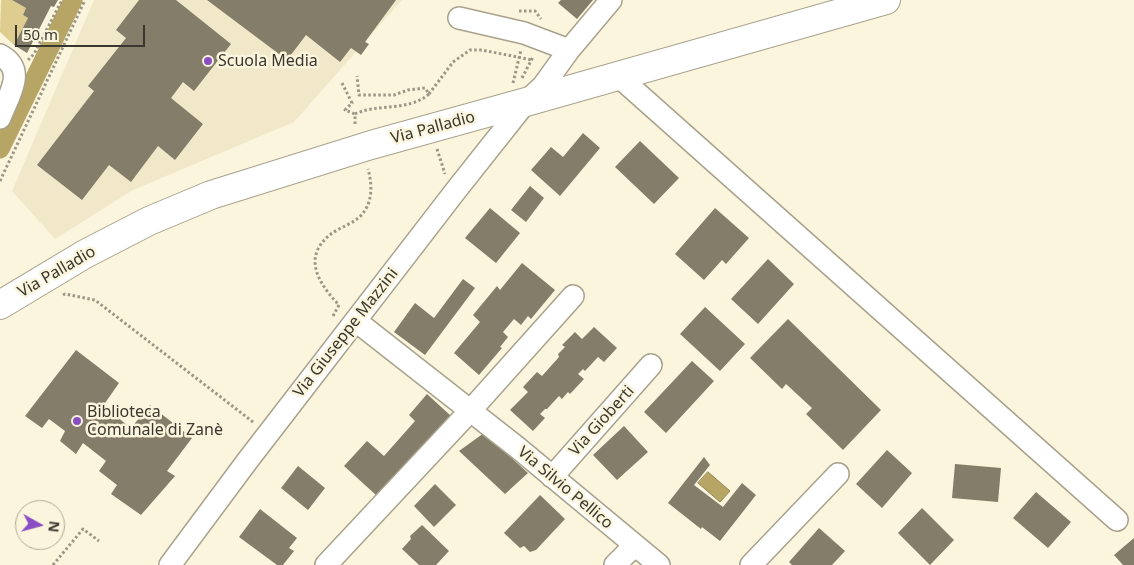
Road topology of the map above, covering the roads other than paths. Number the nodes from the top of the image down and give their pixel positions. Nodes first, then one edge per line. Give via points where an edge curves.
1 (612, 0) edge
2 (886, 0) edge
3 (459, 18) dead end
4 (569, 50) junction
5 (0, 55) edge
6 (618, 75) junction
7 (526, 102) junction
8 (0, 118) edge
9 (574, 296) dead end
10 (0, 305) edge
11 (356, 320) junction
12 (651, 365) dead end
13 (470, 411) junction
14 (838, 474) dead end
15 (552, 477) junction
16 (1117, 520) dead end
17 (634, 546) junction
18 (170, 565) edge
19 (326, 565) edge
20 (615, 565) edge
21 (659, 565) edge
22 (750, 565) edge

1 - 4 street, Via Giuseppe Mazzini
2 - 6 main road, Via Palladio
3 - 4 street via 538,38
4 - 7 street, Via Giuseppe Mazzini via 543,86
5 - 8 street via 11,63 15,71 15,81
6 - 7 main road, Via Palladio
6 - 16 street
7 - 10 main road, Via Palladio via 371,144 211,195 149,221 85,254
7 - 11 street, Via Giuseppe Mazzini
9 - 13 street
11 - 13 street, Via Silvio Pellico
11 - 18 street, Via Giuseppe Mazzini
12 - 15 street, Via Gioberti
13 - 15 street, Via Silvio Pellico
13 - 19 street
14 - 22 street
15 - 17 street, Via Silvio Pellico
17 - 20 street
17 - 21 street, Via Silvio Pellico

